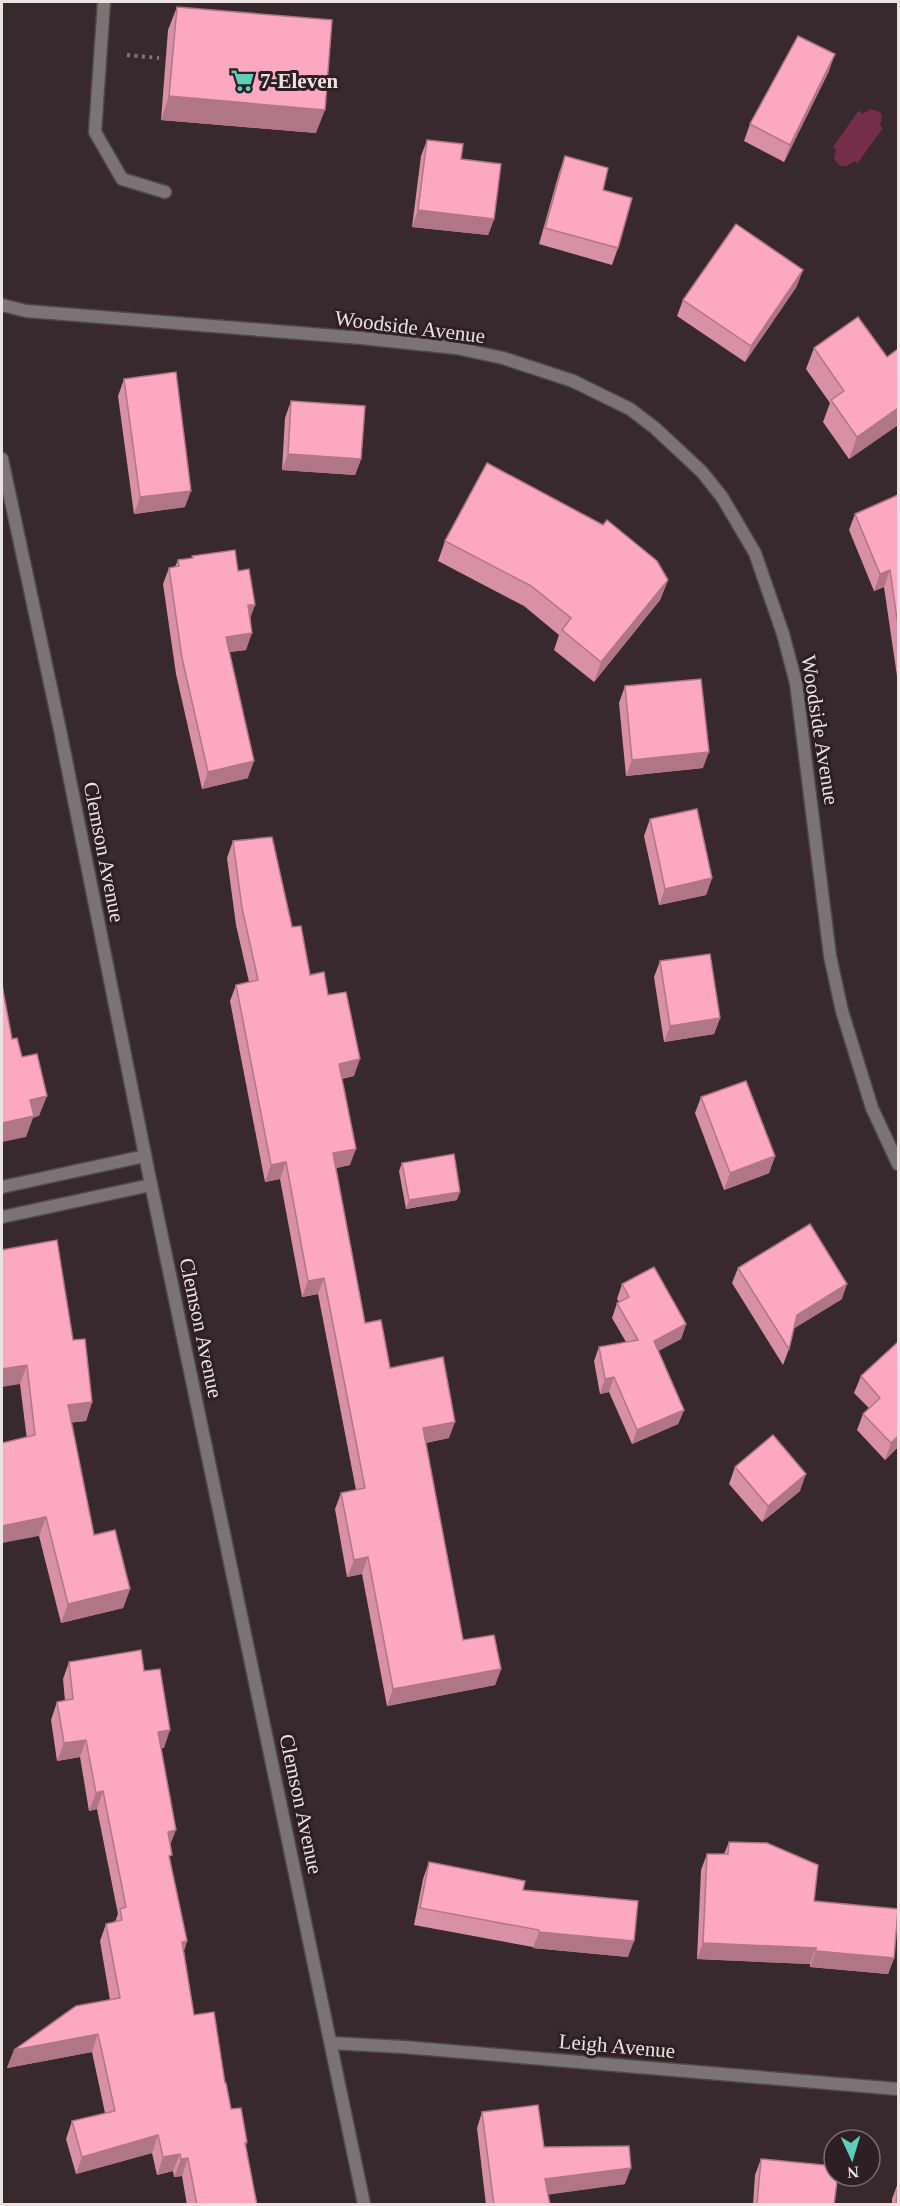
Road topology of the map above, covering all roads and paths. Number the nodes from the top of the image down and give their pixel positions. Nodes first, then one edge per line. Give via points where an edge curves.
1 (104, 2) edge
2 (165, 192) dead end
3 (2, 305) edge
4 (2, 459) edge
5 (145, 1156) junction
6 (898, 1164) edge
7 (151, 1185) junction
8 (2, 1186) edge
9 (2, 1217) edge
10 (332, 2043) junction
11 (898, 2090) edge
12 (364, 2205) edge

1 - 2 street via 95,132 122,179
3 - 6 street, Woodside Avenue via 26,311 456,348 502,358 573,381 630,410 656,428 695,465 722,497 755,553 778,616 796,683 834,975 872,1108
4 - 5 street, Clemson Avenue
5 - 7 street, Clemson Avenue
5 - 8 street
7 - 9 street
7 - 10 street, Clemson Avenue
10 - 11 street, Leigh Avenue
10 - 12 street, Clemson Avenue

